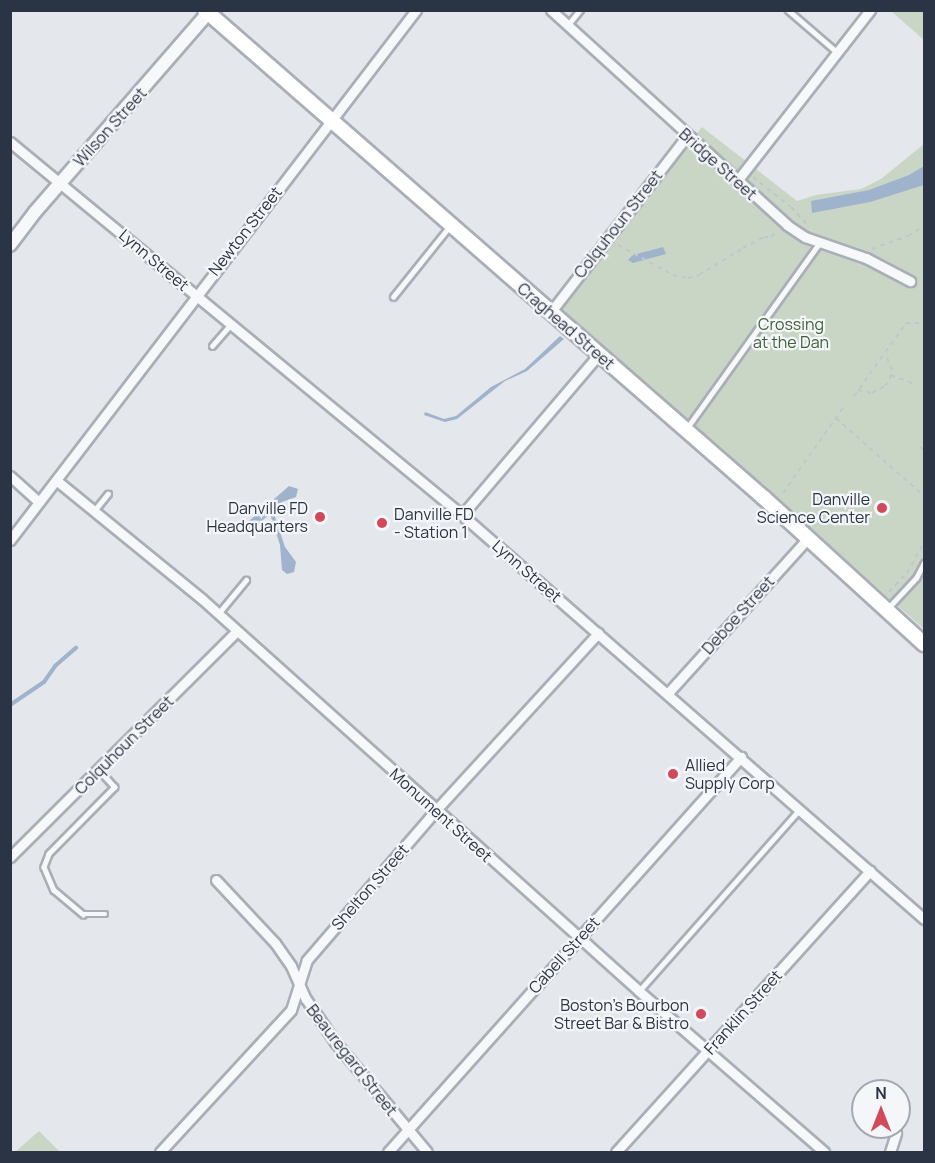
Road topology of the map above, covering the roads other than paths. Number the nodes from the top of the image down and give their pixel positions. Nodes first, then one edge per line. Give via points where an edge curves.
1 (416, 10) edge
2 (550, 10) edge
3 (580, 10) edge
4 (788, 10) edge
5 (870, 10) edge
6 (208, 11) edge
7 (567, 26) junction
8 (837, 52) junction
9 (330, 120) junction
10 (687, 136) junction
11 (10, 142) edge
12 (737, 181) junction
13 (60, 183) junction
14 (451, 225) junction
15 (820, 242) junction
16 (10, 245) edge
17 (910, 281) dead end
18 (196, 295) junction
19 (393, 297) dead end
20 (550, 313) junction
21 (231, 324) junction
22 (212, 346) dead end
23 (598, 355) junction
24 (685, 430) junction
25 (10, 476) edge
26 (56, 480) junction
27 (108, 494) dead end
28 (39, 502) junction
29 (94, 511) junction
30 (462, 515) junction
31 (807, 538) junction
32 (10, 540) edge
33 (924, 563) edge
34 (916, 578) junction
35 (924, 578) edge
36 (246, 580) dead end
37 (887, 610) junction
38 (218, 614) junction
39 (237, 631) junction
40 (598, 633) junction
41 (924, 644) edge
42 (668, 693) junction
43 (741, 757) junction
44 (99, 770) junction
45 (800, 809) junction
46 (436, 810) junction
47 (10, 857) edge
48 (870, 871) junction
49 (216, 880) dead end
50 (105, 914) dead end
51 (924, 919) edge
52 (579, 938) junction
53 (298, 984) junction
54 (639, 991) junction
55 (708, 1051) junction
56 (408, 1131) junction
57 (160, 1152) edge
58 (388, 1152) edge
59 (427, 1152) edge
60 (616, 1152) edge
61 (824, 1152) edge

1 - 9 street, Newton Street
2 - 7 street, Bridge Street
3 - 7 lane
4 - 8 lane
5 - 8 street
6 - 9 main road, Craghead Street
6 - 13 street, Wilson Street
7 - 10 street, Bridge Street
8 - 12 street
9 - 14 main road, Craghead Street
9 - 18 street, Newton Street
10 - 12 street, Bridge Street
10 - 20 street, Colquhoun Street
11 - 13 street, Lynn Street
12 - 15 street, Bridge Street via 788,225
13 - 16 street, Wilson Street
13 - 18 street, Lynn Street
14 - 19 lane
14 - 20 main road, Craghead Street
15 - 17 street, Bridge Street via 866,258
15 - 24 lane
18 - 21 street, Lynn Street
18 - 26 street, Newton Street
20 - 23 main road, Craghead Street
21 - 22 lane
21 - 30 street, Lynn Street
23 - 24 main road, Craghead Street
23 - 30 street
24 - 31 main road, Craghead Street
25 - 28 street
26 - 28 street, Newton Street
26 - 29 street, Monument Street
27 - 29 lane
28 - 32 street, Newton Street
29 - 38 street, Monument Street
30 - 40 street, Lynn Street
31 - 37 main road, Craghead Street
31 - 42 street, Deboe Street
33 - 34 lane
34 - 35 lane
34 - 37 lane
36 - 38 lane
37 - 41 main road, Craghead Street
38 - 39 street, Monument Street
39 - 44 street, Colquhoun Street
39 - 46 street, Monument Street
40 - 42 street, Lynn Street
40 - 46 street, Shelton Street
42 - 43 street, Lynn Street
43 - 45 street, Lynn Street
43 - 52 street, Cabell Street
44 - 47 street, Colquhoun Street
44 - 50 lane via 115,787 49,854 44,867 54,890 83,914
45 - 48 street, Lynn Street
45 - 54 lane
46 - 52 street, Monument Street
46 - 53 street, Shelton Street via 307,960
48 - 51 street, Lynn Street
48 - 55 street, Franklin Street
49 - 53 street, Beauregard Street via 275,943
52 - 54 street, Monument Street
52 - 56 street, Cabell Street
53 - 56 street, Beauregard Street via 335,1041
53 - 57 street, Shelton Street via 291,1010
54 - 55 street, Monument Street
55 - 60 street, Franklin Street
55 - 61 street, Monument Street
56 - 58 street, Cabell Street
56 - 59 street, Beauregard Street

